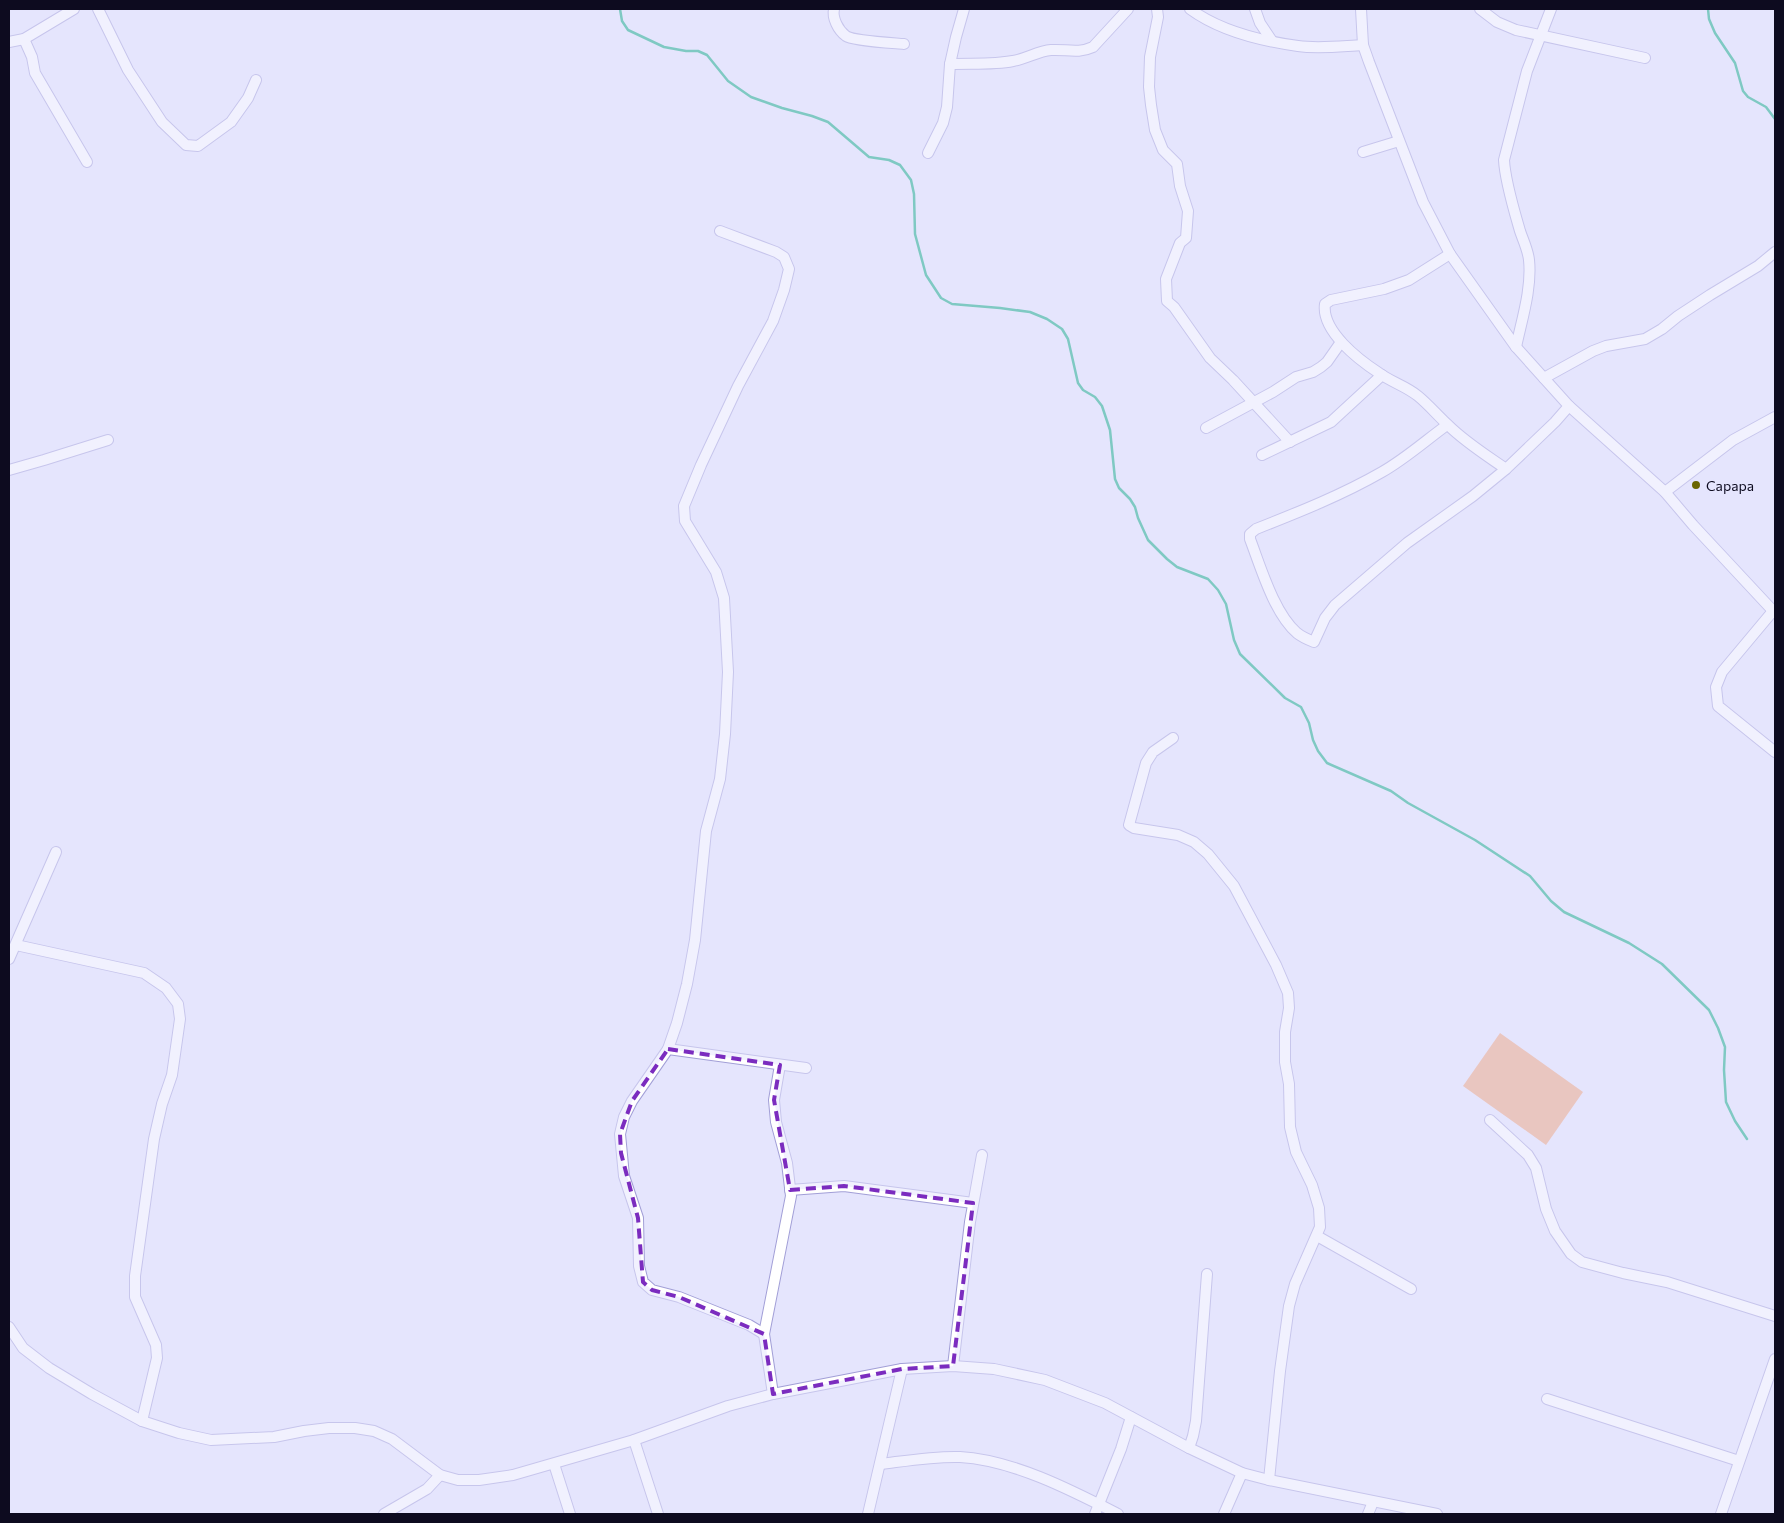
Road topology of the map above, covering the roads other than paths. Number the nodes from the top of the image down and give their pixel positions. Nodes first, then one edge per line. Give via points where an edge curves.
1 (74, 9) edge
2 (98, 9) edge
3 (834, 9) edge
4 (964, 9) edge
5 (1128, 9) edge
6 (1157, 9) edge
7 (1190, 9) edge
8 (1255, 9) edge
9 (1361, 9) edge
10 (1480, 9) edge
11 (1550, 9) edge
12 (1539, 36) junction
13 (24, 39) junction
14 (1272, 41) junction
15 (9, 42) edge
16 (904, 44) dead end
17 (1363, 45) junction
18 (1645, 58) dead end
19 (950, 64) junction
20 (256, 80) dead end
21 (1399, 141) junction
22 (1363, 152) dead end
23 (928, 154) dead end
24 (87, 162) dead end
25 (720, 231) dead end
26 (1775, 252) edge
27 (1450, 254) junction
28 (1340, 342) junction
29 (1516, 347) junction
30 (1382, 375) junction
31 (1544, 378) junction
32 (1252, 402) junction
33 (1569, 406) junction
34 (1775, 417) edge
35 (1447, 425) junction
36 (1206, 428) dead end
37 (108, 440) dead end
38 (1290, 442) junction
39 (1262, 456) dead end
40 (1506, 468) junction
41 (9, 470) edge
42 (1665, 492) junction
43 (1774, 612) edge
44 (1173, 738) dead end
45 (1775, 752) edge
46 (56, 852) dead end
47 (16, 945) junction
48 (9, 959) edge
49 (668, 1049) junction
50 (780, 1065) junction
51 (806, 1068) dead end
52 (1490, 1120) dead end
53 (982, 1155) dead end
54 (790, 1190) junction
55 (973, 1203) junction
56 (1317, 1236) junction
57 (1207, 1274) dead end
58 (1411, 1289) dead end
59 (1775, 1316) edge
60 (9, 1327) edge
61 (764, 1334) junction
62 (1775, 1359) edge
63 (953, 1366) junction
64 (902, 1368) junction
65 (773, 1394) junction
66 (1547, 1399) dead end
67 (1131, 1417) junction
68 (142, 1421) junction
69 (634, 1440) junction
70 (1189, 1448) junction
71 (1740, 1461) junction
72 (554, 1464) junction
73 (880, 1464) junction
74 (1242, 1473) junction
75 (440, 1475) junction
76 (1269, 1480) junction
77 (1374, 1502) junction
78 (1097, 1509) edge
79 (384, 1514) edge
80 (570, 1514) edge
81 (658, 1514) edge
82 (868, 1514) edge
83 (1118, 1514) edge
84 (1224, 1514) edge
85 (1368, 1514) edge
86 (1435, 1514) edge
87 (1721, 1514) edge

1 - 13 street
2 - 20 street via 128,70 162,122 186,145 198,146 231,122
3 - 16 street via 832,15 846,36
4 - 19 street
5 - 19 street via 1093,47 1085,51 1052,50 1014,61
6 - 32 street via 1149,87 1155,130 1164,150 1177,164 1188,211 1186,238 1180,243 1166,279 1167,301 1210,358
7 - 14 street via 1205,20 1228,29
8 - 14 street
9 - 17 street
10 - 12 street via 1497,22
11 - 12 street
12 - 18 street
12 - 29 street via 1504,160 1504,172 1529,258 1530,272
13 - 15 street
13 - 24 street via 35,73
14 - 17 street via 1298,46
17 - 21 street
19 - 23 street via 947,107
21 - 22 street
21 - 27 street via 1422,202
25 - 49 street via 776,252 784,257 789,269 773,321 738,386 684,506 685,522 716,572 724,598 728,672 720,778 706,832 695,940
26 - 31 street via 1645,339 1593,351
27 - 28 street via 1414,277 1384,290 1331,300 1324,312
27 - 29 street
28 - 30 street
28 - 32 street via 1321,367
29 - 31 street
30 - 35 street via 1416,395
30 - 38 street via 1331,422
31 - 33 street
32 - 36 street
32 - 38 street
33 - 40 street
33 - 42 street
34 - 42 street via 1733,440
35 - 40 street
35 - 40 street via 1382,472 1306,509 1256,528 1250,534 1272,597 1298,635 1314,642 1335,605 1407,543
37 - 41 street
38 - 39 street
42 - 43 street
43 - 45 street via 1722,672 1716,687 1718,706
44 - 56 street via 1153,752 1146,763 1129,825 1178,835 1194,842 1208,854 1234,886 1276,965 1288,993 1285,1062 1290,1127 1296,1152 1319,1208
46 - 47 street
47 - 48 street
47 - 68 street via 144,973 166,988 178,1004 180,1019 172,1075 154,1139 135,1276 135,1297 156,1345 158,1358
49 - 50 street
49 - 61 street via 632,1101 620,1134 624,1176 638,1218 639,1266 643,1282 652,1290 679,1297
50 - 51 street
50 - 54 street via 774,1100
52 - 59 street via 1528,1155 1536,1168 1555,1231 1571,1254 1582,1262 1667,1282
53 - 55 street
54 - 55 street via 844,1186
54 - 61 street via 789,1212
55 - 63 street
56 - 58 street
56 - 76 street via 1295,1284 1289,1306
57 - 70 street via 1196,1421
60 - 68 street via 23,1348 49,1368
61 - 65 street
62 - 71 street
63 - 64 street
63 - 67 street via 1045,1380 1105,1403
64 - 65 street
64 - 73 street
65 - 69 street via 728,1406
66 - 71 street
67 - 70 street
67 - 78 street
68 - 75 street via 211,1440 274,1437 329,1428 374,1431 392,1439
69 - 72 street
69 - 81 street
70 - 74 street
71 - 87 street
72 - 75 street via 479,1480 458,1480
72 - 80 street
73 - 78 street via 958,1457 976,1459 1032,1474
73 - 82 street
74 - 76 street
74 - 84 street
75 - 79 street via 427,1489
76 - 77 street
77 - 85 street
77 - 86 street
78 - 83 street

